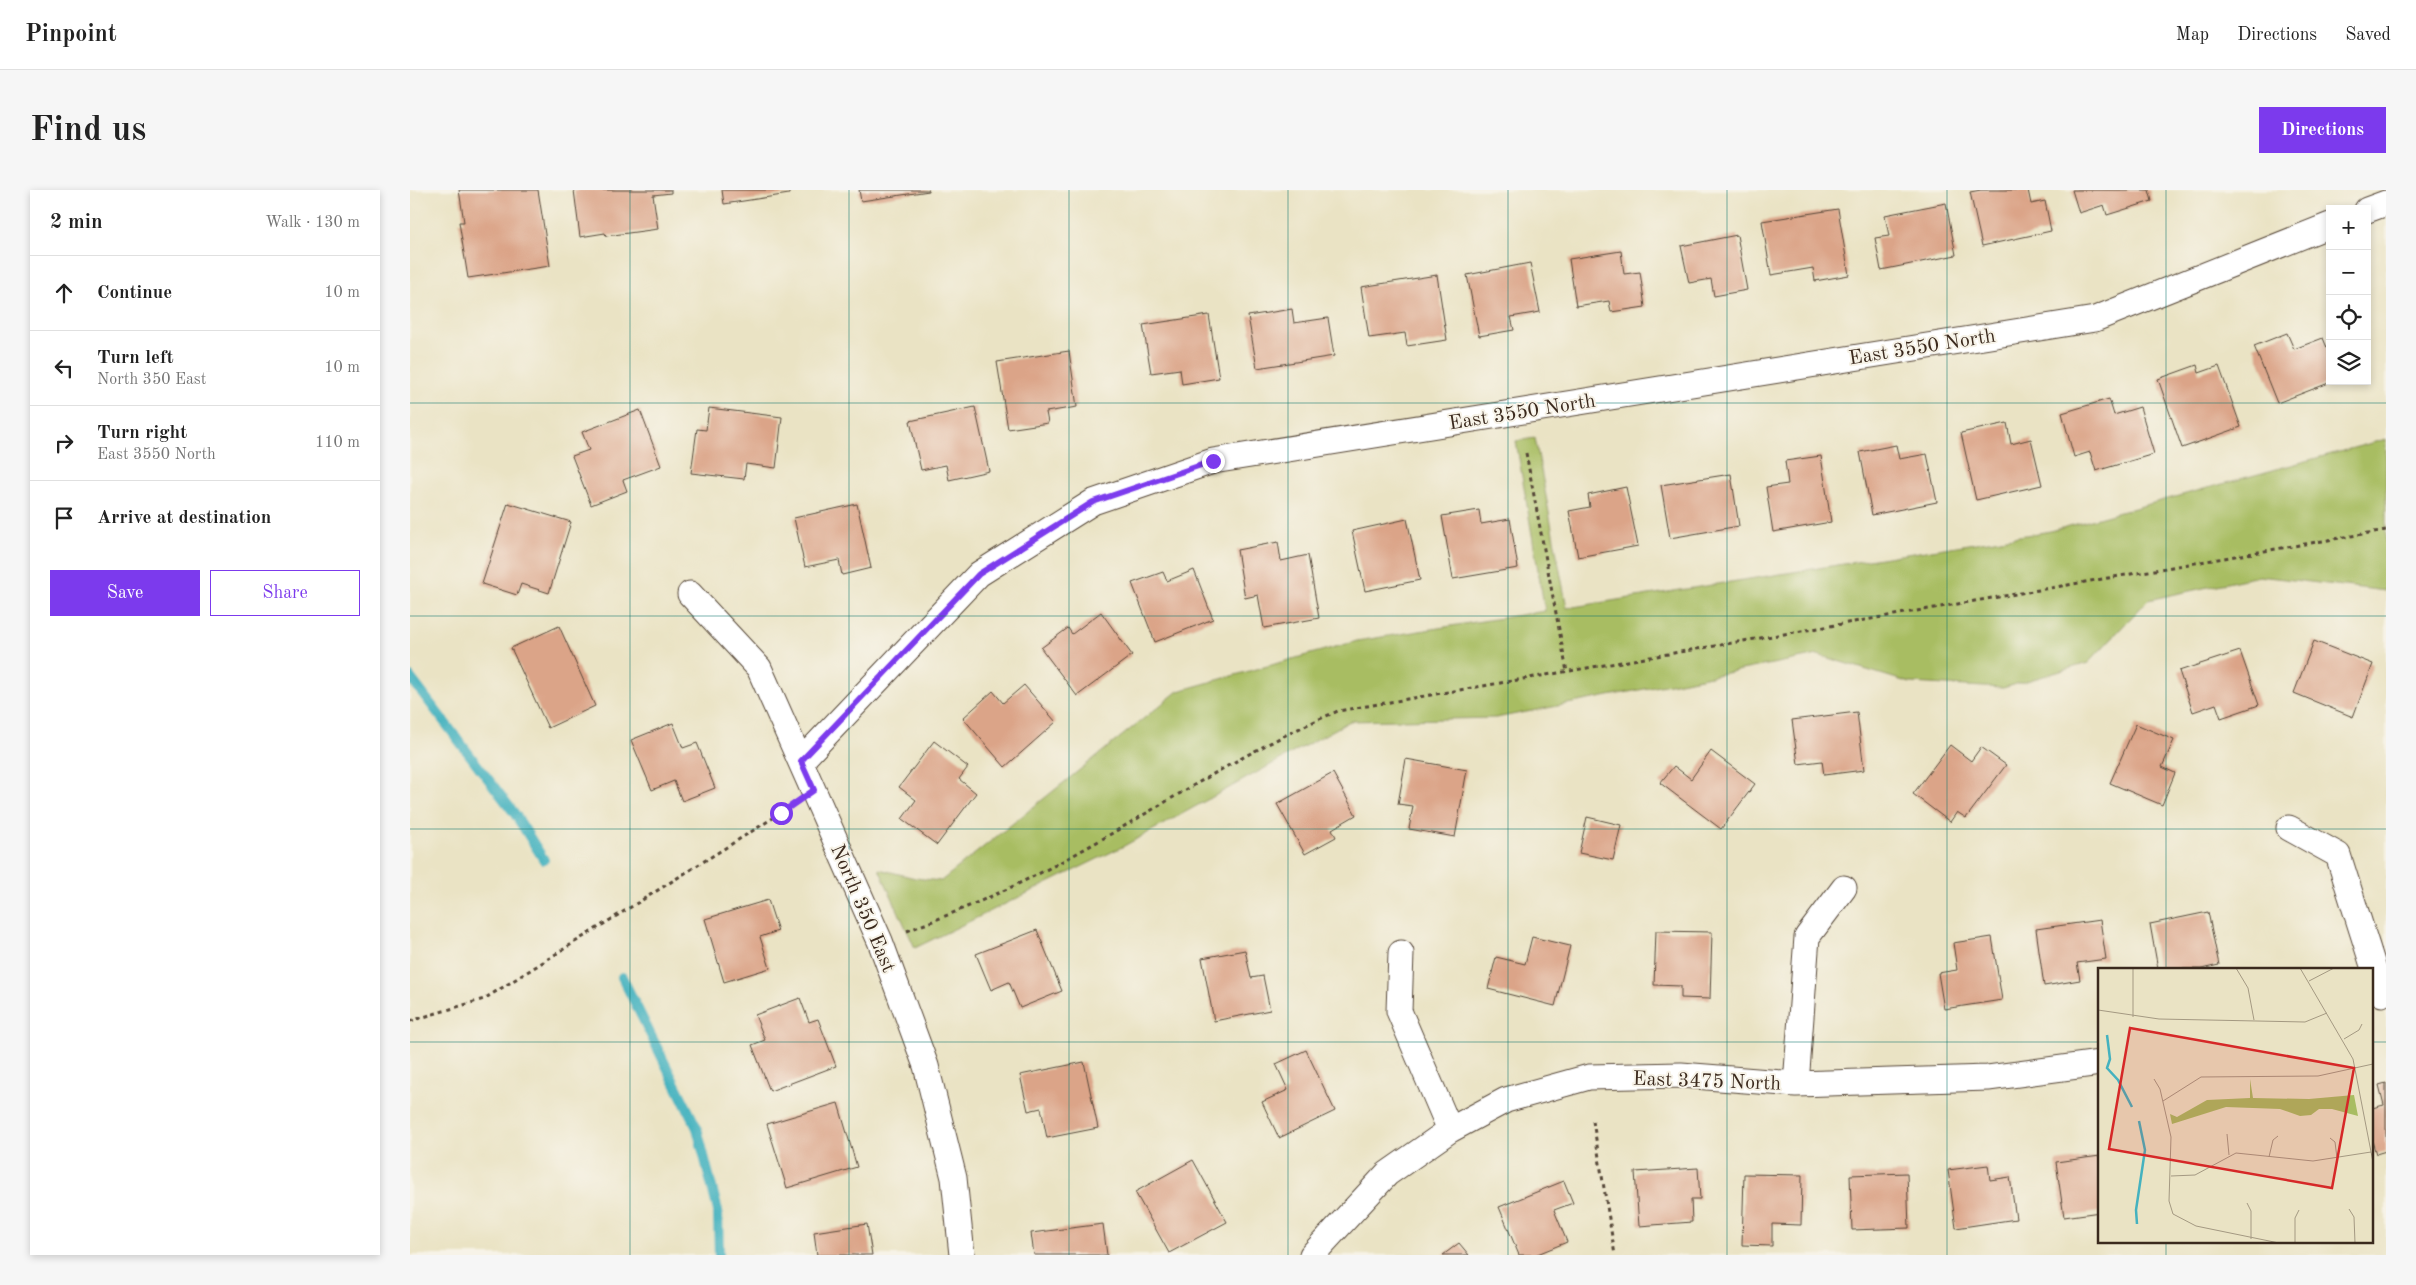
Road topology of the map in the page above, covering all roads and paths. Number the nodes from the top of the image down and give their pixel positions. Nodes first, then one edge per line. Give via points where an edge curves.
1 (2386, 202) edge
2 (2371, 208) edge
3 (2326, 227) edge
4 (1526, 454) dead end
5 (2386, 530) edge
6 (690, 594) dead end
7 (1567, 672) junction
8 (801, 761) junction
9 (814, 790) junction
10 (2289, 828) dead end
11 (1844, 888) dead end
12 (880, 941) junction
13 (1402, 954) dead end
14 (2372, 968) edge
15 (2374, 974) edge
16 (2380, 994) edge
17 (410, 1021) edge
18 (2098, 1063) edge
19 (1796, 1084) junction
20 (1593, 1121) dead end
21 (1450, 1130) junction
22 (962, 1255) edge
23 (1312, 1255) edge
24 (1615, 1255) edge

1 - 2 street
3 - 8 street, East 3550 North via 2095,318 1213,461 1093,502 979,574
4 - 7 path
5 - 7 path
6 - 8 street, North 350 East via 759,668
7 - 12 path via 1338,711 1293,730 1058,864 985,901
8 - 9 street, North 350 East
9 - 12 street, North 350 East
9 - 17 path via 484,999
10 - 14 street via 2338,855
11 - 19 street via 1807,937
12 - 22 street, North 350 East via 926,1066 954,1178
13 - 21 street via 1398,1011
15 - 16 street
18 - 19 street, East 3475 North via 1988,1078
19 - 21 street, East 3475 North via 1681,1074 1589,1077 1506,1100
20 - 24 path
21 - 23 street, East 3475 North via 1386,1174

